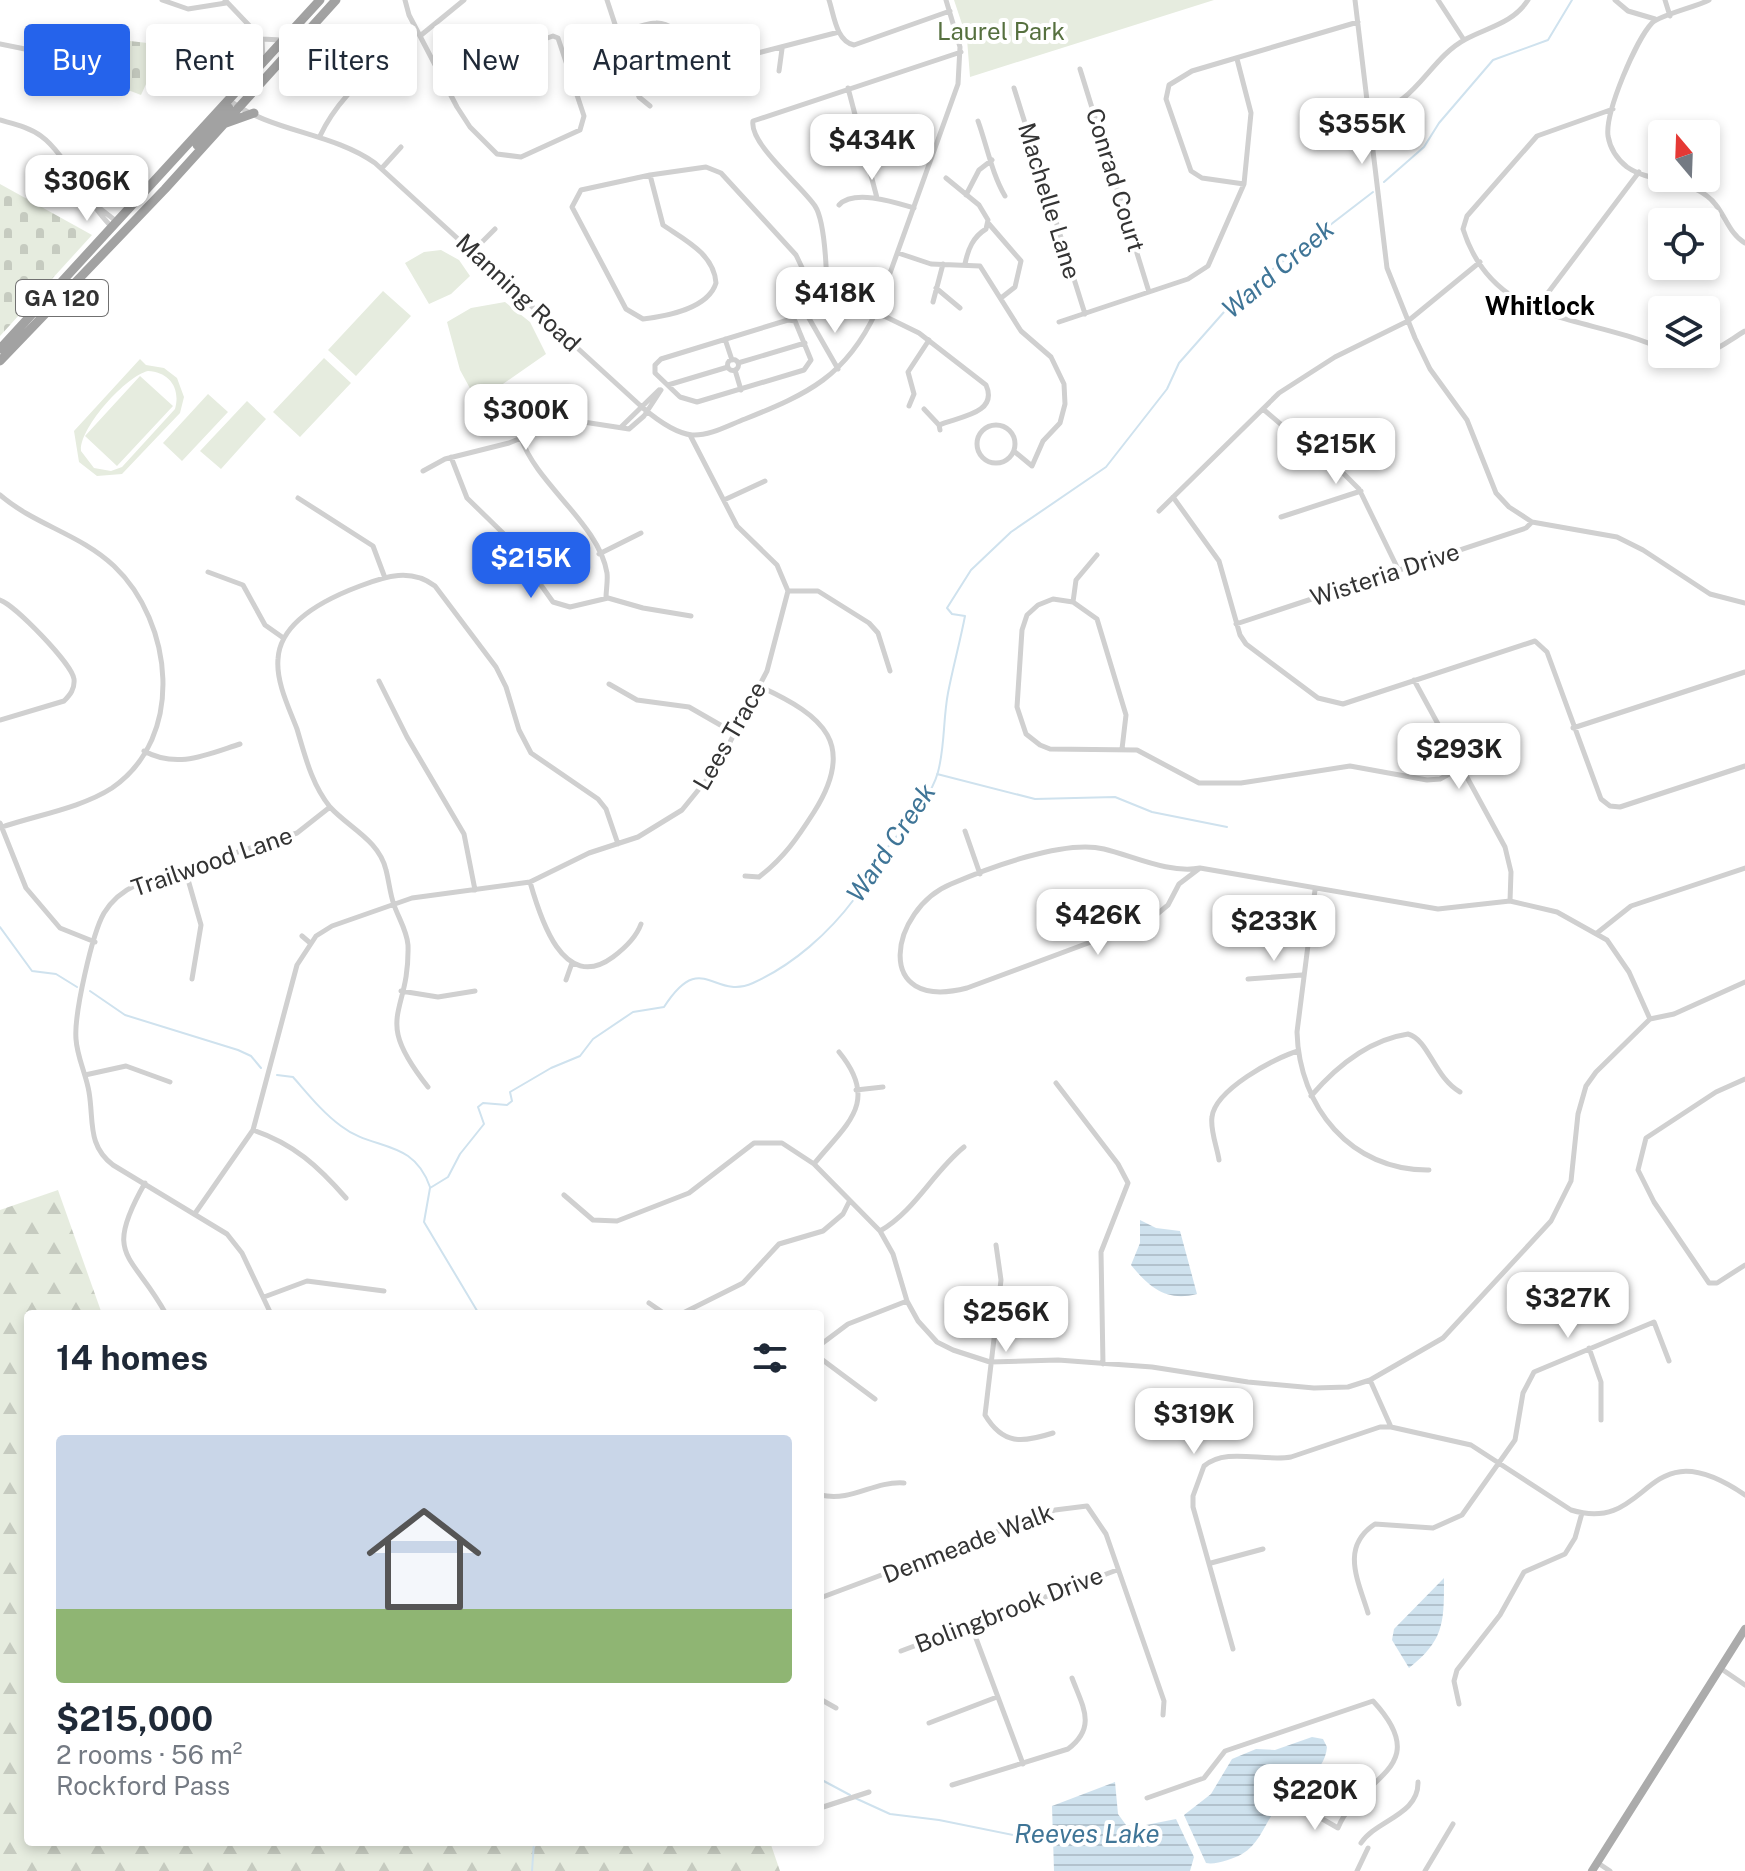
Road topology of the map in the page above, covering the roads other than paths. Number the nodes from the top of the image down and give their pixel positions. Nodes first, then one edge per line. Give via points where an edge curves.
1 (162, 0) edge
2 (320, 0) edge
3 (336, 0) edge
4 (405, 0) edge
5 (464, 0) edge
6 (607, 0) edge
7 (829, 0) edge
8 (946, 0) edge
9 (1355, 0) edge
10 (1438, 0) edge
11 (1528, 0) edge
12 (1615, 0) edge
13 (1665, 0) edge
14 (1709, 0) edge
15 (226, 1) edge
16 (950, 11) junction
17 (1670, 16) junction
18 (1655, 19) junction
19 (1358, 22) junction
20 (248, 24) edge
21 (298, 24) edge
22 (615, 24) edge
23 (839, 32) junction
24 (420, 36) junction
25 (548, 38) edge
26 (1464, 40) junction
27 (0, 44) edge
28 (279, 45) edge
29 (279, 47) edge
30 (24, 49) edge
31 (782, 49) junction
32 (961, 52) junction
33 (760, 54) edge
34 (1237, 59) junction
35 (433, 61) edge
36 (263, 62) edge
37 (1080, 69) dead end
38 (779, 71) dead end
39 (263, 81) edge
40 (848, 88) junction
41 (1014, 88) dead end
42 (238, 96) edge
43 (248, 96) edge
44 (250, 96) edge
45 (349, 96) edge
46 (452, 96) edge
47 (639, 96) edge
48 (233, 103) junction
49 (650, 106) dead end
50 (1613, 109) junction
51 (1370, 112) junction
52 (255, 114) junction
53 (0, 120) edge
54 (978, 121) dead end
55 (220, 127) junction
56 (320, 136) junction
57 (401, 147) dead end
58 (992, 160) junction
59 (185, 166) junction
60 (382, 168) junction
61 (1639, 172) junction
62 (650, 175) junction
63 (946, 178) dead end
64 (1244, 184) junction
65 (966, 195) junction
66 (1005, 196) dead end
67 (877, 198) junction
68 (839, 205) dead end
69 (914, 208) junction
70 (114, 224) junction
71 (989, 224) junction
72 (495, 229) dead end
73 (123, 232) junction
74 (1745, 243) edge
75 (473, 251) junction
76 (898, 253) junction
77 (1480, 262) junction
78 (943, 264) junction
79 (965, 264) junction
80 (936, 288) junction
81 (1149, 292) junction
82 (1001, 298) junction
83 (933, 302) dead end
84 (960, 308) dead end
85 (1535, 310) junction
86 (876, 312) junction
87 (806, 313) junction
88 (1085, 314) junction
89 (1408, 321) junction
90 (1059, 322) dead end
91 (1745, 331) edge
92 (725, 339) junction
93 (929, 340) junction
94 (1648, 342) edge
95 (805, 343) junction
96 (1720, 346) edge
97 (0, 349) edge
98 (732, 360) junction
99 (0, 361) edge
100 (738, 363) junction
101 (728, 367) junction
102 (838, 369) junction
103 (735, 370) junction
104 (664, 388) junction
105 (741, 390) junction
106 (909, 406) dead end
107 (924, 409) dead end
108 (1263, 409) junction
109 (645, 410) junction
110 (690, 435) junction
111 (521, 438) junction
112 (1015, 452) junction
113 (451, 457) junction
114 (423, 471) dead end
115 (765, 481) dead end
116 (1361, 491) junction
117 (0, 495) edge
118 (1173, 497) junction
119 (298, 498) dead end
120 (724, 500) junction
121 (1159, 511) dead end
122 (1281, 517) dead end
123 (1532, 522) junction
124 (641, 533) dead end
125 (599, 554) junction
126 (1097, 555) dead end
127 (1399, 571) junction
128 (208, 572) dead end
129 (385, 578) junction
130 (788, 591) junction
131 (606, 598) junction
132 (0, 600) edge
133 (1073, 602) junction
134 (1745, 603) edge
135 (691, 616) dead end
136 (1236, 624) junction
137 (282, 637) junction
138 (890, 671) dead end
139 (1745, 672) edge
140 (1414, 680) junction
141 (379, 681) dead end
142 (609, 684) dead end
143 (761, 687) junction
144 (0, 720) edge
145 (1573, 728) junction
146 (736, 734) junction
147 (240, 744) dead end
148 (1122, 749) junction
149 (144, 751) junction
150 (1745, 766) edge
151 (1462, 767) junction
152 (330, 807) junction
153 (1, 825) edge
154 (965, 831) dead end
155 (618, 844) junction
156 (1200, 868) junction
157 (1745, 868) edge
158 (185, 869) junction
159 (980, 874) junction
160 (745, 876) dead end
161 (530, 882) junction
162 (475, 890) junction
163 (1315, 890) junction
164 (1510, 901) junction
165 (393, 904) junction
166 (641, 924) dead end
167 (1597, 933) junction
168 (302, 936) dead end
169 (95, 942) junction
170 (309, 942) junction
171 (572, 963) junction
172 (1302, 975) junction
173 (192, 979) dead end
174 (1248, 979) dead end
175 (566, 980) dead end
176 (1745, 982) edge
177 (401, 991) junction
178 (475, 991) dead end
179 (1650, 1019) junction
180 (1298, 1051) junction
181 (839, 1052) dead end
182 (85, 1075) junction
183 (1745, 1079) edge
184 (170, 1082) dead end
185 (1056, 1083) dead end
186 (428, 1087) dead end
187 (883, 1087) dead end
188 (856, 1090) junction
189 (1460, 1092) dead end
190 (1311, 1096) junction
191 (253, 1130) junction
192 (964, 1147) dead end
193 (1219, 1160) dead end
194 (814, 1164) junction
195 (1429, 1170) dead end
196 (145, 1183) junction
197 (564, 1195) dead end
198 (346, 1198) dead end
199 (849, 1201) junction
200 (196, 1212) junction
201 (880, 1231) junction
202 (996, 1245) dead end
203 (1745, 1265) edge
204 (384, 1291) dead end
205 (264, 1297) junction
206 (907, 1301) junction
207 (649, 1303) dead end
208 (163, 1310) edge
209 (269, 1310) edge
210 (659, 1310) edge
211 (689, 1310) edge
212 (824, 1342) edge
213 (1589, 1348) junction
214 (824, 1361) edge
215 (1669, 1361) dead end
216 (990, 1362) junction
217 (1103, 1364) junction
218 (1370, 1380) junction
219 (875, 1399) dead end
220 (1601, 1420) dead end
221 (1391, 1427) junction
222 (1053, 1433) dead end
223 (1500, 1462) junction
224 (904, 1483) dead end
225 (824, 1495) edge
226 (1745, 1495) edge
227 (1582, 1513) junction
228 (1263, 1549) dead end
229 (1211, 1563) junction
230 (1117, 1570) junction
231 (824, 1597) edge
232 (1368, 1613) dead end
233 (971, 1625) junction
234 (1745, 1629) edge
235 (1233, 1649) dead end
236 (901, 1651) dead end
237 (1720, 1668) junction
238 (1072, 1678) dead end
239 (1745, 1685) edge
240 (997, 1697) junction
241 (824, 1701) edge
242 (1459, 1704) dead end
243 (836, 1708) dead end
244 (1163, 1715) dead end
245 (929, 1723) dead end
246 (1023, 1764) junction
247 (1418, 1782) dead end
248 (952, 1785) dead end
249 (869, 1792) dead end
250 (1147, 1798) dead end
251 (824, 1807) edge
252 (1305, 1809) dead end
253 (1453, 1824) dead end
254 (1361, 1843) dead end
255 (1368, 1848) dead end
256 (1595, 1868) edge
257 (1357, 1871) edge
258 (1425, 1871) edge
259 (1610, 1871) edge

1 - 15 street via 188,9
2 - 21 highway, GA 120
3 - 39 highway, GA 120
4 - 24 street
5 - 24 street
6 - 22 street
7 - 23 street
8 - 16 street
9 - 19 street
10 - 26 street
11 - 26 street via 1507,21
12 - 18 street via 1628,11
13 - 17 street
14 - 17 street
15 - 20 street
16 - 23 street via 854,45
16 - 32 street
17 - 18 street
18 - 50 street via 1637,46
19 - 34 street
19 - 51 street
23 - 31 street
24 - 35 street
25 - 46 street via 558,38 584,116 580,130 533,153 507,158 470,127
26 - 51 street via 1401,103
27 - 30 street
28 - 36 highway, GA 120
29 - 48 highway
31 - 33 street
31 - 38 street
32 - 40 street
32 - 69 street via 956,90
34 - 64 street via 1251,113
34 - 64 street via 1177,77 1166,99 1191,171 1202,178
37 - 81 street, Conrad Court
40 - 67 street
40 - 87 street via 751,125 817,210 827,291 823,305
41 - 88 street, Machelle Lane
42 - 48 highway, GA 120
43 - 48 highway, GA 120
44 - 52 highway
45 - 56 street
47 - 49 street
48 - 52 street, Manning Road
48 - 55 highway, GA 120
48 - 59 highway
48 - 70 highway, GA 120
50 - 61 street via 1608,128 1612,148 1624,165
50 - 77 street via 1534,139 1464,222
51 - 89 street via 1387,268
52 - 55 highway
52 - 56 street, Manning Road
53 - 70 street via 43,137 88,200
54 - 58 street
55 - 59 highway, GA 120
56 - 60 street, Manning Road
57 - 60 street
58 - 65 street via 979,170
58 - 66 street
59 - 73 highway, GA 120
60 - 75 street, Manning Road
61 - 74 street via 1707,196
61 - 85 street
62 - 62 street via 663,225 691,242 716,283 699,304 643,319 626,309 572,207 581,190
62 - 87 street via 706,167 721,173 796,255 806,276
63 - 65 street
64 - 81 street via 1203,272
65 - 71 street via 984,210
67 - 68 street via 847,199
67 - 69 street
69 - 76 street
70 - 73 street
70 - 97 highway, GA 120
71 - 79 street via 968,249
71 - 82 street via 1021,261 1015,287
72 - 75 street
73 - 99 highway, GA 120
75 - 109 street, Manning Road
76 - 78 street
76 - 86 street
77 - 85 street via 1513,298
77 - 89 street
78 - 79 street
78 - 80 street
79 - 82 street via 984,269
80 - 83 street
80 - 84 street
81 - 88 street
82 - 112 street via 1021,331 1062,373 1066,394 1060,423 1043,441 1035,464 1029,467
85 - 94 street
86 - 93 street
86 - 102 street via 861,342
87 - 102 street
88 - 90 street
89 - 108 street via 1303,375
89 - 123 street via 1430,369 1467,420 1493,488
91 - 96 street
92 - 95 street via 791,320 799,324
92 - 98 street
92 - 104 street via 659,361 655,373
93 - 106 street via 908,372 914,394
93 - 107 street via 986,385 988,399 982,410 940,428
95 - 100 street
95 - 105 street via 811,360 807,369
98 - 100 street
98 - 101 street
100 - 103 street
101 - 103 street
101 - 104 street
102 - 110 street via 792,400
103 - 105 street
104 - 105 street via 697,402
104 - 109 street
108 - 116 street
108 - 118 street
109 - 110 street, Manning Road
109 - 111 street via 620,428 571,421
110 - 120 street
111 - 113 street
111 - 125 street via 532,463
112 - 112 street via 1010,433 1001,425 975,439 990,463
113 - 114 street
113 - 131 street via 467,498 509,541 547,598 570,607
115 - 120 street
116 - 122 street
116 - 127 street
117 - 149 street via 28,517 96,551 120,572 143,604 159,640 162,670 161,707
118 - 121 street
118 - 136 street via 1219,561
119 - 129 street via 373,546
120 - 130 street via 742,532 777,565
123 - 127 street, Wisteria Drive
123 - 134 street via 1617,537 1710,594
124 - 125 street
125 - 131 street via 606,571
126 - 133 street via 1076,580
127 - 136 street, Wisteria Drive
128 - 137 street via 243,585 265,625
129 - 137 street via 312,611
129 - 155 street via 413,575 435,586 496,667 531,753 598,799
130 - 138 street via 818,591 869,623 878,633
130 - 143 street, Lees Trace
131 - 135 street
132 - 144 street via 13,607 69,667 74,681 64,701
133 - 148 street via 1097,619 1126,715
133 - 148 street via 1053,599 1027,615 1017,716 1031,739 1050,749
136 - 140 street via 1251,650 1326,703 1343,704
137 - 152 street via 277,658 281,682 309,770
139 - 145 street
140 - 145 street via 1535,641 1547,652
140 - 151 street
141 - 162 street via 456,818 472,857
142 - 146 street via 637,700 689,707
143 - 146 street, Lees Trace
143 - 160 street via 795,703 818,722 836,761 826,794 788,852 759,877
145 - 150 street via 1601,799 1615,808
146 - 155 street, Lees Trace via 682,810
147 - 149 street via 179,761
148 - 151 street via 1152,755 1187,779 1226,785 1350,766 1427,780
149 - 153 street via 129,773 101,794
151 - 164 street via 1505,847
152 - 158 street, Trailwood Lane via 302,831
152 - 165 street via 376,849 386,867
153 - 169 street via 26,888 60,928
154 - 159 street
155 - 161 street, Lees Trace
156 - 159 street via 1081,847 1026,857
156 - 159 street via 1179,884 1162,912 1116,935 967,988 940,995 920,990 900,966 908,928 927,897
156 - 163 street
157 - 167 street via 1631,906
158 - 169 street, Trailwood Lane via 120,894 103,914
158 - 173 street via 201,925
161 - 162 street, Lees Trace
161 - 171 street via 549,936
162 - 165 street, Lees Trace
163 - 164 street via 1438,909
163 - 172 street
164 - 167 street via 1557,912
165 - 170 street, Lees Trace via 332,926
165 - 177 street via 407,937
166 - 171 street via 633,939 605,962
167 - 179 street via 1629,972
168 - 170 street
169 - 182 street, Trailwood Lane via 76,1026
170 - 191 street via 297,965
171 - 175 street
172 - 174 street
172 - 180 street
176 - 179 street via 1674,1014
177 - 178 street via 438,997
177 - 186 street via 397,1039
179 - 218 street via 1586,1086 1571,1181 1551,1221 1443,1338
180 - 190 street
180 - 193 street via 1262,1068 1218,1102 1212,1122
181 - 188 street via 852,1068
182 - 184 street via 126,1066
182 - 196 street, Trailwood Lane via 95,1143 108,1160
183 - 203 street via 1646,1138 1638,1170 1709,1283
185 - 217 street via 1128,1183 1101,1252
187 - 188 street
188 - 194 street via 851,1124
189 - 190 street via 1441,1079 1419,1039 1408,1034 1349,1058
190 - 195 street via 1330,1128 1371,1158 1394,1168
191 - 198 street via 306,1156
191 - 200 street
192 - 201 street via 907,1211
194 - 197 street via 789,1145 754,1143 689,1193 617,1221 593,1220
194 - 199 street
196 - 200 street, Trailwood Lane
196 - 208 street via 124,1222 123,1244 129,1262
199 - 201 street
199 - 211 street via 823,1231 779,1244 743,1283
200 - 205 street, Trailwood Lane via 237,1246
201 - 206 street
202 - 216 street via 1001,1280
204 - 205 street via 307,1281
205 - 209 street, Trailwood Lane
206 - 212 street via 848,1324
206 - 216 street via 937,1342
207 - 210 street
213 - 215 street via 1654,1322
213 - 220 street via 1601,1382
213 - 223 street via 1534,1372 1523,1393 1515,1440
214 - 219 street
216 - 217 street
216 - 222 street via 984,1402 992,1426 1011,1441
217 - 218 street via 1314,1388
218 - 221 street
221 - 223 street via 1458,1440
221 - 229 street via 1277,1460 1212,1459 1193,1496
223 - 227 street
223 - 232 street via 1453,1521 1433,1528 1375,1524 1360,1536 1353,1560
224 - 225 street via 891,1482 849,1497
226 - 227 street via 1725,1481 1689,1469 1665,1475 1616,1511
227 - 242 street via 1565,1554 1524,1572 1500,1615 1457,1670
228 - 229 street
229 - 235 street
230 - 231 street, Denmeade Walk via 1097,1517 1087,1506 1069,1506
230 - 233 street, Bolingbrook Drive
230 - 244 street, Denmeade Walk via 1164,1701
233 - 236 street, Bolingbrook Drive
233 - 240 street
234 - 237 main road
237 - 239 street
237 - 256 main road
238 - 246 street via 1086,1722 1083,1736 1068,1749
240 - 245 street
240 - 246 street
241 - 243 street
246 - 248 street
247 - 254 street via 1418,1791 1400,1816 1377,1825
249 - 251 street
250 - 252 street via 1204,1778 1233,1748 1373,1701 1394,1732 1398,1753 1338,1828
253 - 258 street
255 - 257 street
256 - 259 street

